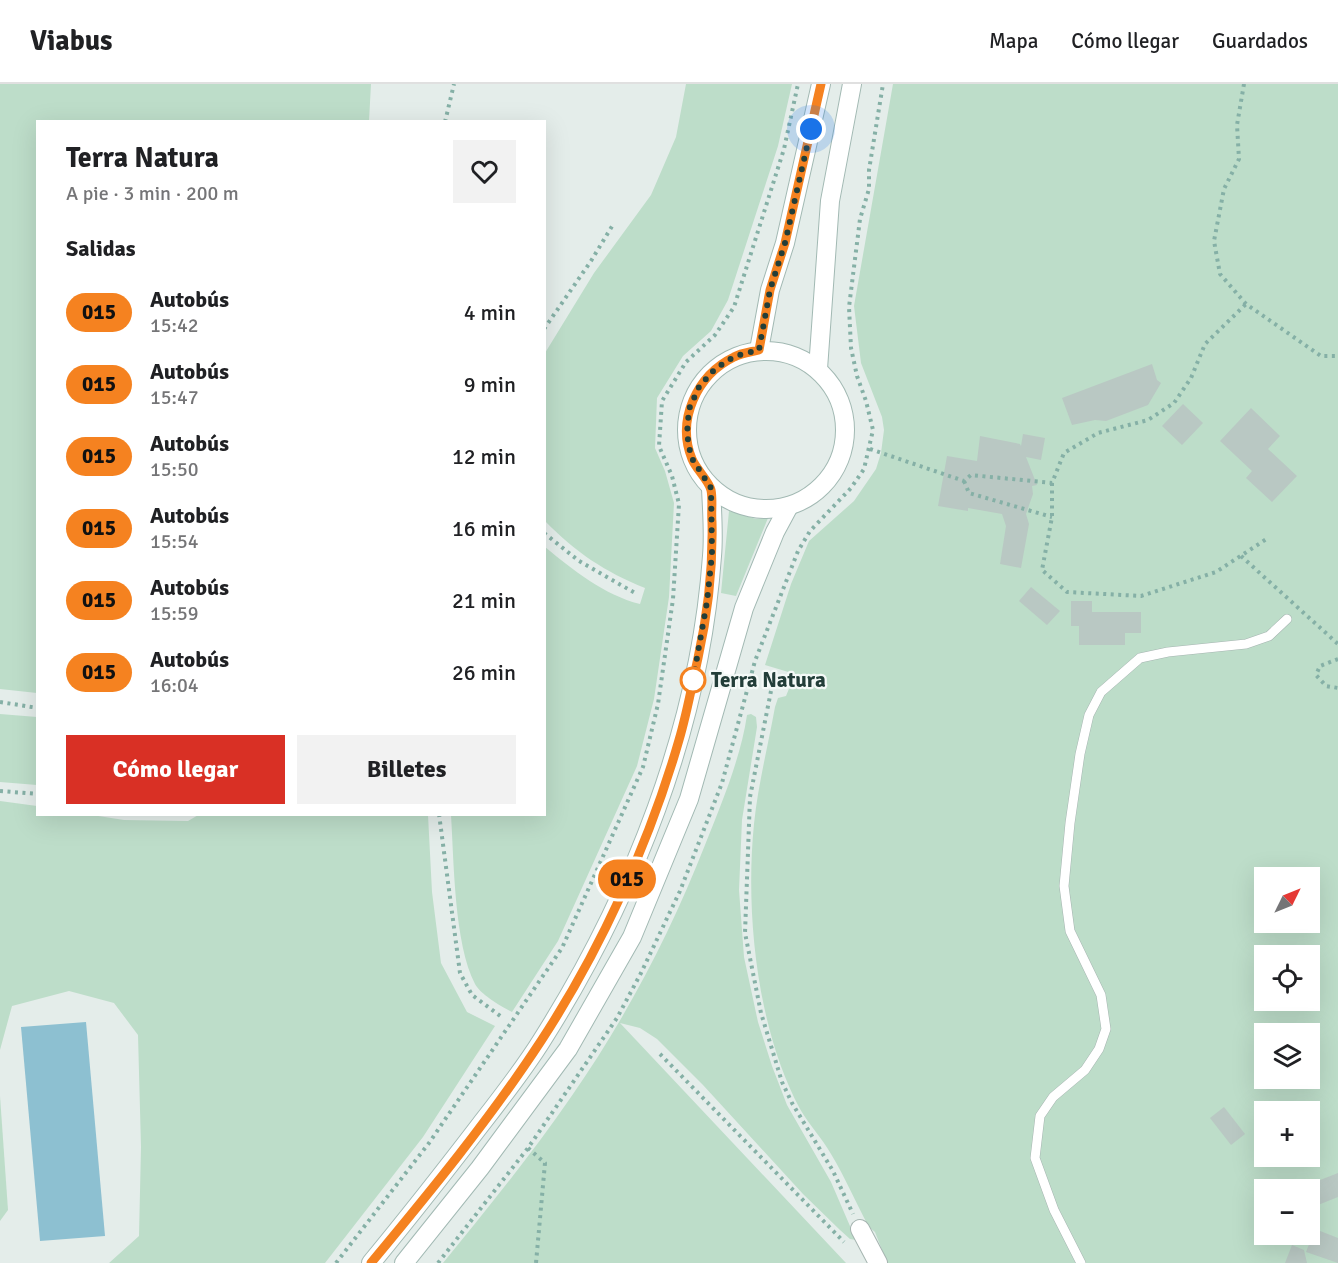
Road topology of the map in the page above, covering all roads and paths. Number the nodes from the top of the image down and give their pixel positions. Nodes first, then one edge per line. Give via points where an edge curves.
1 (454, 84) edge
2 (798, 84) edge
3 (821, 84) edge
4 (852, 84) edge
5 (1244, 84) edge
6 (446, 120) edge
7 (614, 223) dead end
8 (1246, 304) junction
9 (546, 325) edge
10 (759, 350) junction
11 (1338, 356) edge
12 (818, 369) junction
13 (870, 449) dead end
14 (964, 481) junction
15 (1052, 483) junction
16 (711, 488) junction
17 (789, 506) junction
18 (1052, 517) junction
19 (546, 535) edge
20 (1268, 538) dead end
21 (1241, 556) junction
22 (635, 593) dead end
23 (1283, 595) dead end
24 (1287, 619) dead end
25 (1315, 623) dead end
26 (1338, 644) edge
27 (1338, 659) edge
28 (1338, 688) edge
29 (771, 690) dead end
30 (0, 702) edge
31 (36, 708) edge
32 (0, 791) edge
33 (36, 794) edge
34 (439, 816) edge
35 (503, 1018) dead end
36 (660, 1054) dead end
37 (528, 1149) dead end
38 (860, 1229) joint
39 (845, 1243) dead end
40 (336, 1263) edge
41 (371, 1263) edge
42 (404, 1263) edge
43 (536, 1263) edge
44 (878, 1263) edge
45 (1081, 1263) edge

1 - 6 path
2 - 40 path via 784,149 734,307 715,335 686,362 662,400 659,446 679,504 674,599 658,704 643,766 562,948 429,1143
3 - 10 main road
4 - 12 main road via 830,201
5 - 8 path via 1237,125 1239,159 1224,189 1214,241 1220,274
7 - 9 path
8 - 11 path via 1321,356
8 - 15 path via 1205,344 1191,378 1174,403 1148,420 1098,432 1064,453
10 - 12 main road via 780,351
10 - 16 main road via 735,356 715,369 699,387 689,409 687,434 691,457
12 - 17 main road via 840,399 846,437 842,456 820,489
13 - 14 path
14 - 15 path via 971,475
14 - 18 path via 969,493
15 - 18 path
16 - 17 main road via 740,505 760,509
16 - 41 main road via 712,554 699,650 679,739 635,863 604,929 542,1041
17 - 42 main road via 744,608 688,799 632,937 568,1049
18 - 21 path via 1042,570 1066,592 1141,596 1216,572
19 - 22 path via 579,561
20 - 21 path
21 - 23 path
24 - 45 lane via 1269,636 1246,644 1140,658 1101,692 1089,715 1080,754 1064,886 1070,931 1101,995 1106,1029 1085,1070 1053,1097 1040,1116 1035,1158 1053,1210
25 - 26 path
27 - 28 path via 1320,666 1316,675 1326,686
29 - 38 path via 750,797 745,933 760,1013 782,1082 833,1171
30 - 31 path
32 - 33 path
34 - 35 path via 460,973 472,994
36 - 39 path
37 - 43 path via 546,1163
38 - 44 main road

